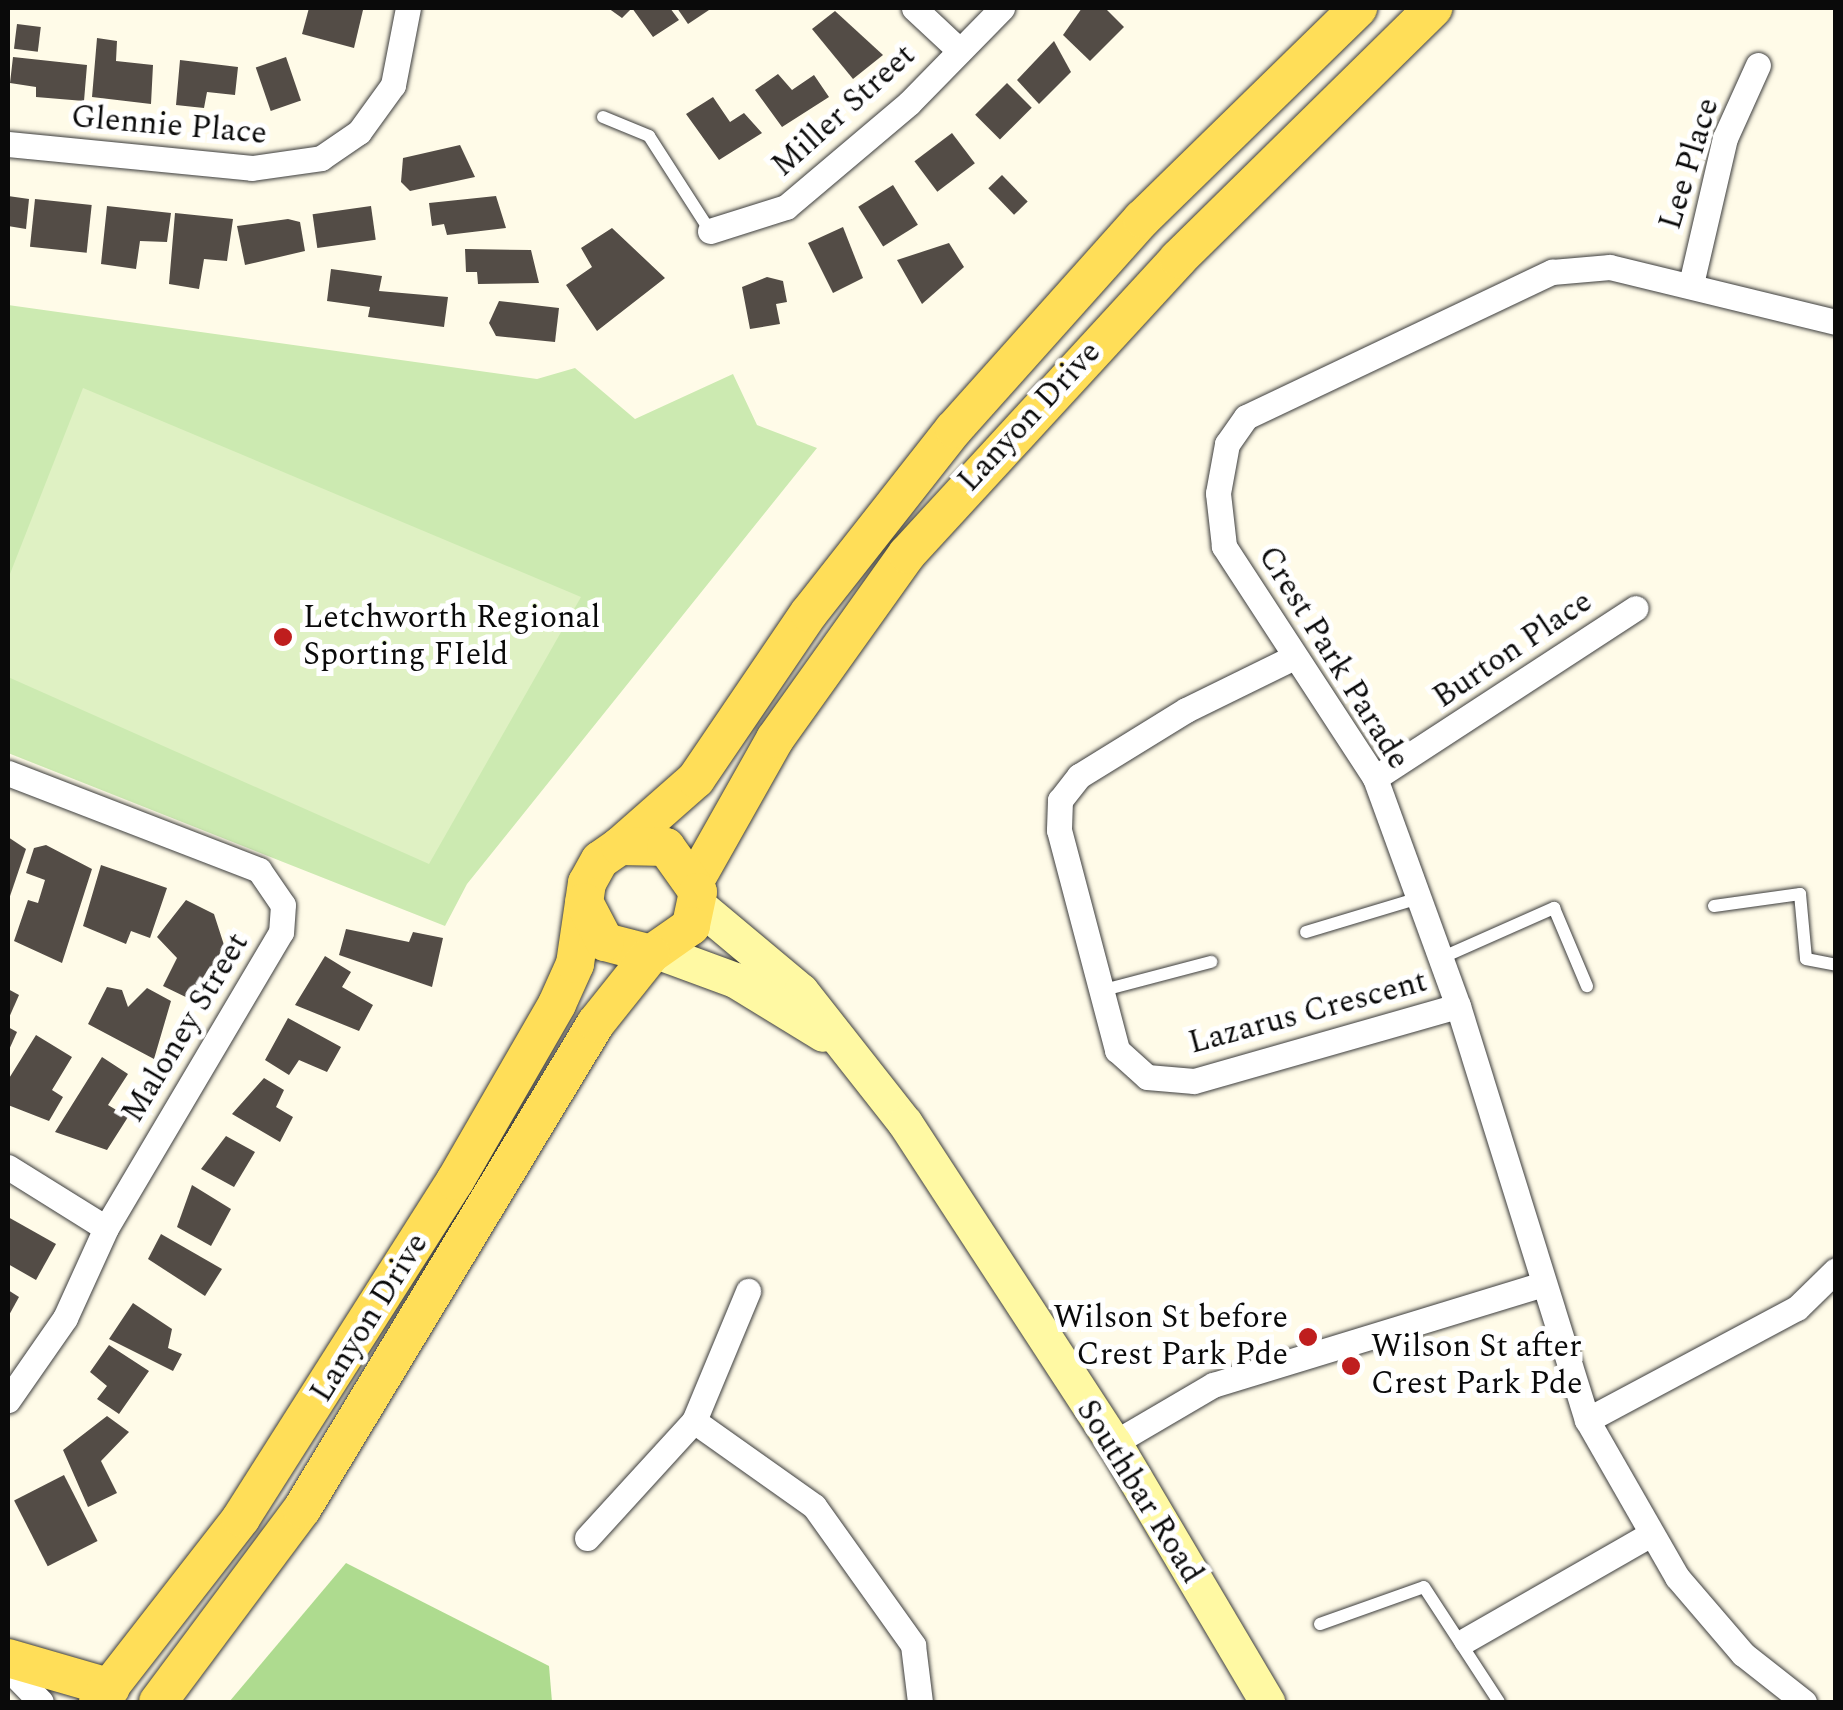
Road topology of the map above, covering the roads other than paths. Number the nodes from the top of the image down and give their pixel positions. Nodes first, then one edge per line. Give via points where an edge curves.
1 (408, 8) edge
2 (914, 8) edge
3 (1002, 8) edge
4 (1358, 8) edge
5 (1434, 8) edge
6 (959, 50) junction
7 (1758, 64) dead end
8 (603, 117) dead end
9 (8, 144) edge
10 (710, 232) joint
11 (1691, 284) junction
12 (1836, 322) edge
13 (1636, 608) dead end
14 (1292, 658) junction
15 (8, 774) edge
16 (1375, 778) junction
17 (620, 846) junction
18 (697, 893) junction
19 (1419, 898) junction
20 (584, 902) junction
21 (1714, 906) dead end
22 (1306, 932) dead end
23 (655, 953) junction
24 (1440, 958) junction
25 (1211, 962) dead end
26 (1836, 964) edge
27 (1587, 986) dead end
28 (1104, 990) junction
29 (1458, 1006) junction
30 (833, 1040) junction
31 (8, 1167) edge
32 (106, 1228) junction
33 (1836, 1270) edge
34 (1541, 1285) junction
35 (748, 1291) dead end
36 (8, 1400) edge
37 (694, 1420) junction
38 (1586, 1420) junction
39 (1114, 1443) junction
40 (1651, 1534) junction
41 (587, 1538) dead end
42 (1320, 1624) dead end
43 (1466, 1640) junction
44 (8, 1658) edge
45 (8, 1668) edge
46 (104, 1695) edge
47 (41, 1702) edge
48 (158, 1702) edge
49 (920, 1702) edge
50 (1267, 1702) edge
51 (1499, 1702) edge
52 (1804, 1702) edge

1 - 9 street, Glennie Place via 393,85 360,132 321,158 252,168
2 - 6 street
3 - 6 street, Miller Street
4 - 17 main road, Lanyon Drive via 1142,219 954,429 809,613 696,779
5 - 18 main road, Lanyon Drive via 1178,259 906,554 775,739
6 - 10 street, Miller Street via 786,207
7 - 11 street, Lee Place via 1725,138
8 - 10 lane via 649,136
11 - 12 street, Crest Park Parade
11 - 14 street, Crest Park Parade via 1610,267 1552,272 1246,416 1227,444 1218,493 1224,546
13 - 16 street, Burton Place
14 - 16 street, Crest Park Parade
14 - 28 street, Lazarus Crescent via 1186,710 1079,776 1060,800 1058,830
15 - 32 street, Maloney Street via 259,870 282,905 280,932
16 - 19 street, Crest Park Parade
17 - 18 main road via 666,847
17 - 20 main road via 600,860
18 - 23 main road via 691,926
18 - 30 main road, Southbar Road via 801,991
19 - 22 lane
19 - 24 street, Crest Park Parade
20 - 23 main road via 605,942
20 - 46 main road, Lanyon Drive via 557,1004 396,1280 241,1518
21 - 26 lane via 1800,894 1806,959
23 - 30 main road, Southbar Road via 735,980
23 - 48 main road, Lanyon Drive via 596,1024 302,1508
24 - 27 lane via 1554,908
24 - 29 street, Crest Park Parade
25 - 28 lane
28 - 29 street, Lazarus Crescent via 1117,1050 1147,1077 1194,1081
29 - 34 street, Crest Park Parade
30 - 39 main road, Southbar Road via 905,1124
31 - 32 street
32 - 36 street, Maloney Street via 65,1318
33 - 38 street via 1797,1308
34 - 38 street, Crest Park Parade
34 - 39 street via 1213,1385
35 - 37 street
37 - 41 street
37 - 49 street via 814,1506 913,1645
38 - 40 street, Crest Park Parade
39 - 50 main road, Southbar Road
40 - 43 street
40 - 52 street, Crest Park Parade via 1743,1654
42 - 43 lane via 1424,1587
43 - 51 lane
44 - 46 main road
45 - 47 street

